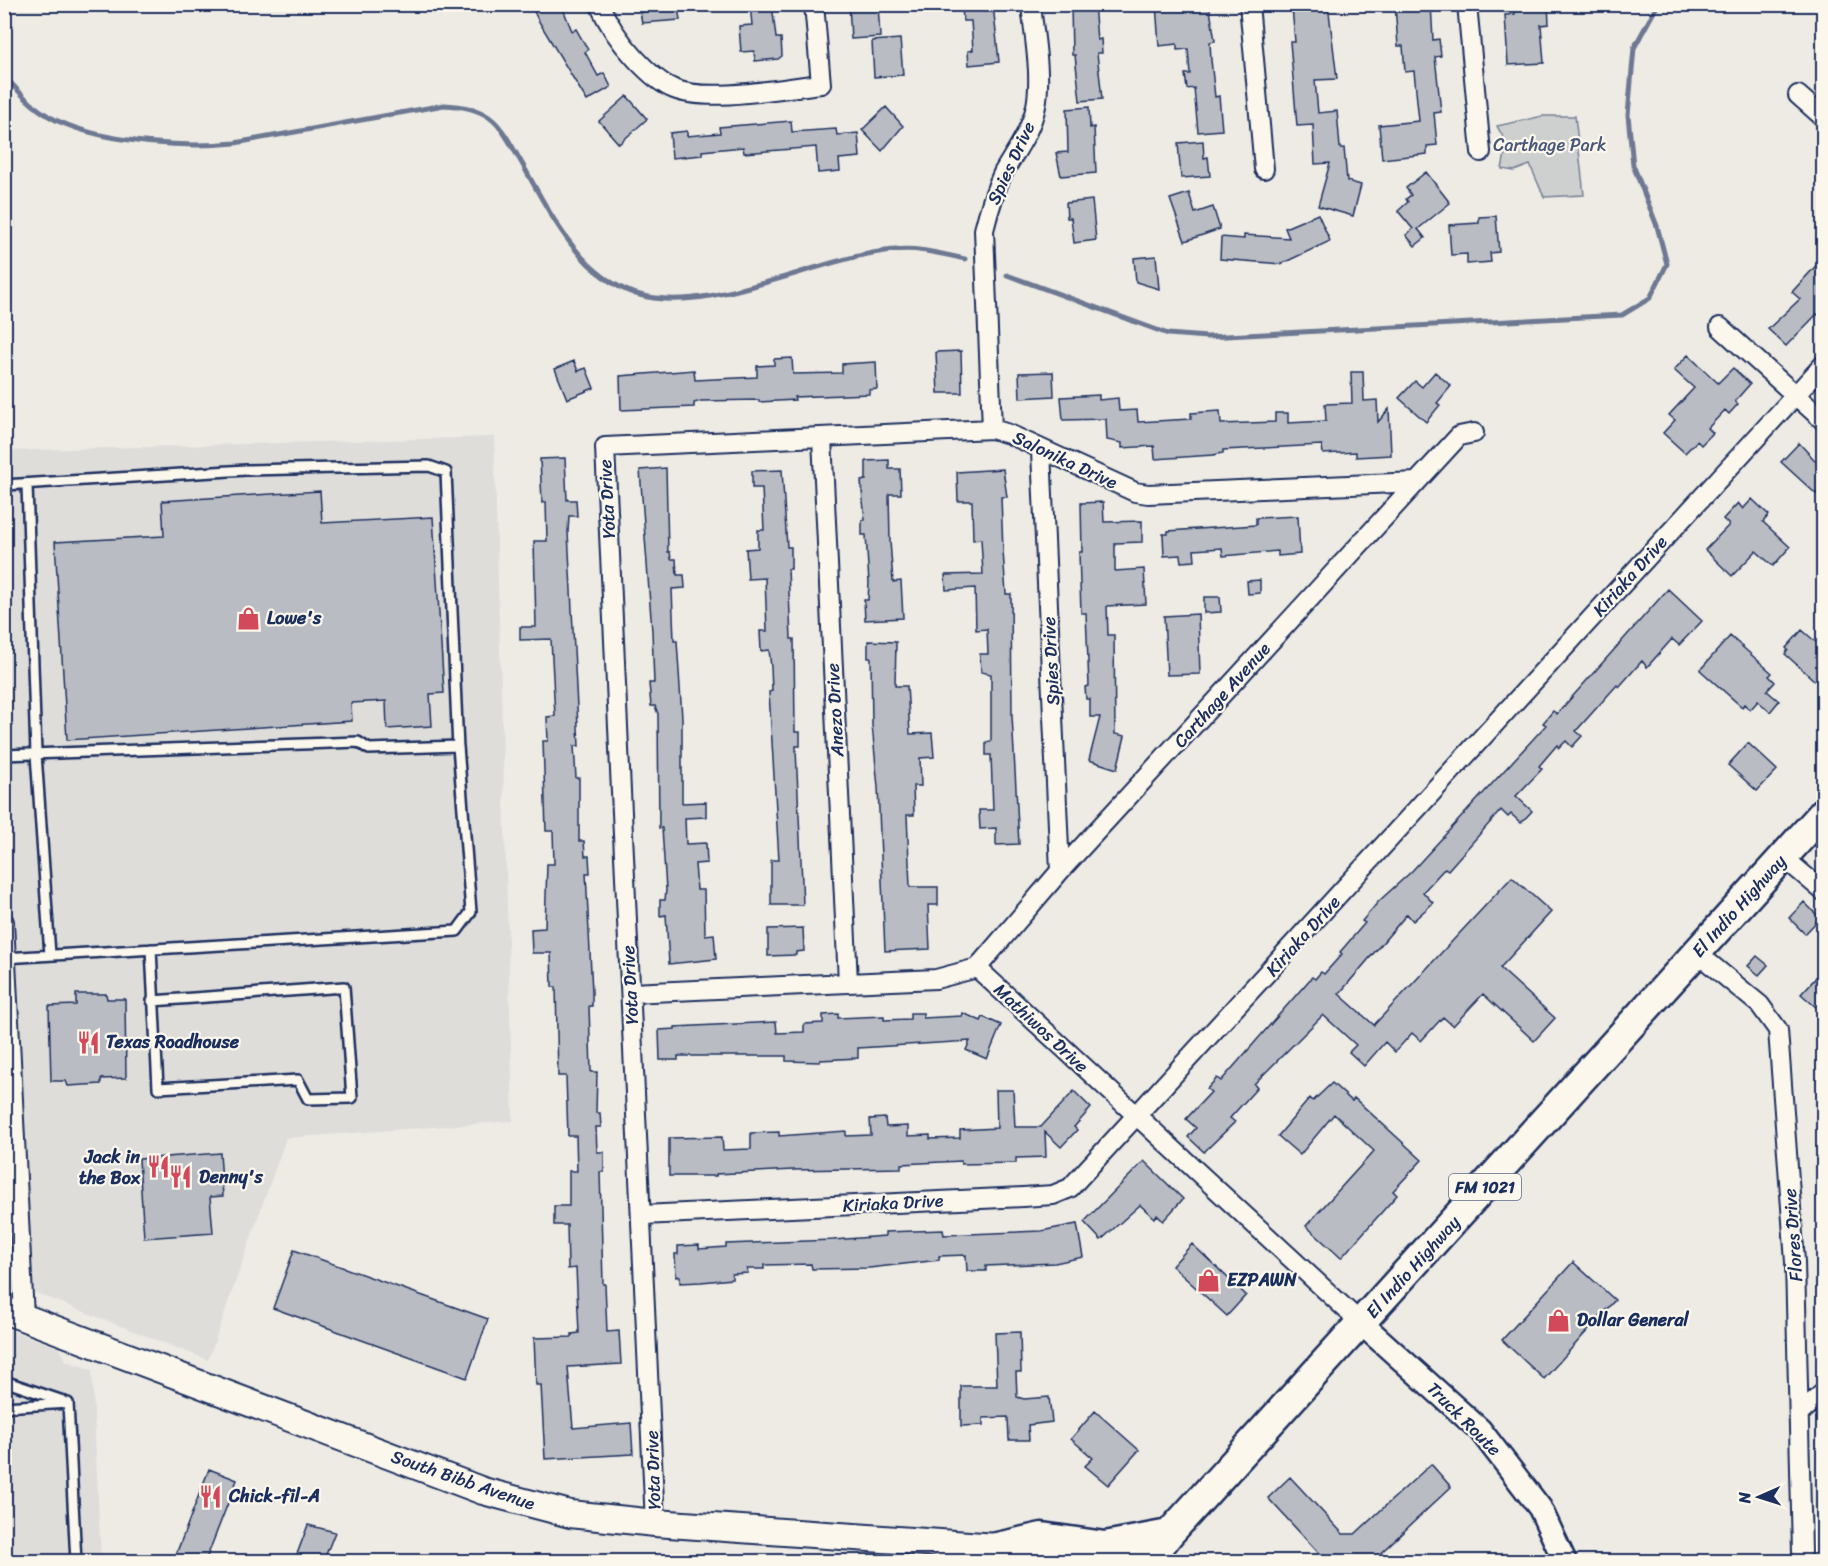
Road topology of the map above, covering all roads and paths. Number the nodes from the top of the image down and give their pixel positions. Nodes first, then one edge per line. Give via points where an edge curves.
1 (600, 4) edge
2 (814, 4) edge
3 (1031, 4) edge
4 (1249, 4) edge
5 (1467, 4) edge
6 (1798, 95) dead end
7 (1824, 118) edge
8 (1481, 152) dead end
9 (1264, 169) dead end
10 (1720, 327) dead end
11 (1824, 364) edge
12 (1795, 396) junction
13 (1824, 421) edge
14 (992, 429) junction
15 (1474, 433) dead end
16 (822, 438) junction
17 (605, 447) joint
18 (1041, 451) junction
19 (1417, 482) junction
20 (27, 485) junction
21 (4, 486) edge
22 (458, 749) junction
23 (36, 754) junction
24 (4, 755) edge
25 (1824, 812) edge
26 (1783, 857) junction
27 (1060, 872) junction
28 (1824, 892) edge
29 (4, 922) edge
30 (151, 949) junction
31 (1697, 954) junction
32 (50, 956) junction
33 (5, 958) edge
34 (977, 968) junction
35 (848, 982) junction
36 (631, 993) junction
37 (152, 1001) junction
38 (1138, 1116) junction
39 (642, 1215) junction
40 (14, 1314) edge
41 (1361, 1323) junction
42 (4, 1381) edge
43 (1824, 1392) edge
44 (68, 1403) junction
45 (4, 1407) edge
46 (1800, 1413) junction
47 (655, 1523) junction
48 (1169, 1534) junction
49 (997, 1547) junction
50 (1802, 1551) dead end
51 (76, 1562) edge
52 (1051, 1562) edge
53 (1147, 1562) edge
54 (1565, 1562) edge

1 - 2 street via 622,45 649,73 673,89 712,95 820,84
3 - 14 street, Spies Drive via 1038,87 1035,107 1028,130 1002,175 984,230
4 - 9 street
5 - 8 street
6 - 7 street
10 - 12 street
11 - 12 street, Kiriaka Drive
12 - 13 street
12 - 38 street, Kiriaka Drive
14 - 16 street, Salonika Drive
14 - 18 street, Salonika Drive
15 - 19 street, Carthage Avenue via 1459,436
16 - 17 street, Salonika Drive
16 - 35 street, Anezo Drive
17 - 36 street, Yota Drive
18 - 19 street, Salonika Drive via 1148,494
18 - 27 street, Spies Drive
19 - 27 street, Carthage Avenue
20 - 21 lane
20 - 22 lane via 246,470 429,466 446,472
20 - 23 lane
22 - 23 lane via 369,749 357,741
22 - 30 lane via 471,912 457,931
23 - 24 lane
23 - 32 lane
25 - 26 main road, El Indio Highway / FM 1021
26 - 28 street
26 - 31 main road, El Indio Highway / FM 1021
27 - 34 street, Carthage Avenue
29 - 33 street
30 - 32 lane
30 - 37 lane
31 - 41 main road, El Indio Highway / FM 1021
31 - 46 street, Flores Drive via 1760,1005 1778,1030 1796,1262
32 - 33 lane
33 - 40 street
34 - 35 street via 936,979
34 - 38 street, Mathiwos Drive
35 - 36 street
36 - 39 street, Yota Drive
37 - 37 lane via 158,1088 298,1080 308,1099 352,1098 344,987
38 - 39 street, Kiriaka Drive via 1078,1181 1053,1195
38 - 41 street, Mathiwos Drive
39 - 47 street, Yota Drive
40 - 47 main road, South Bibb Avenue via 483,1491 570,1514
41 - 48 main road, El Indio Highway / FM 1021
41 - 54 street, Truck Route via 1480,1430 1540,1508
42 - 44 lane
43 - 46 street
44 - 45 lane
44 - 51 lane
46 - 50 street, Flores Drive
47 - 49 main road, South Bibb Avenue
48 - 49 main road via 1105,1546 1042,1537
48 - 53 main road, El Indio Highway / FM 1021
49 - 52 main road, South Bibb Avenue

